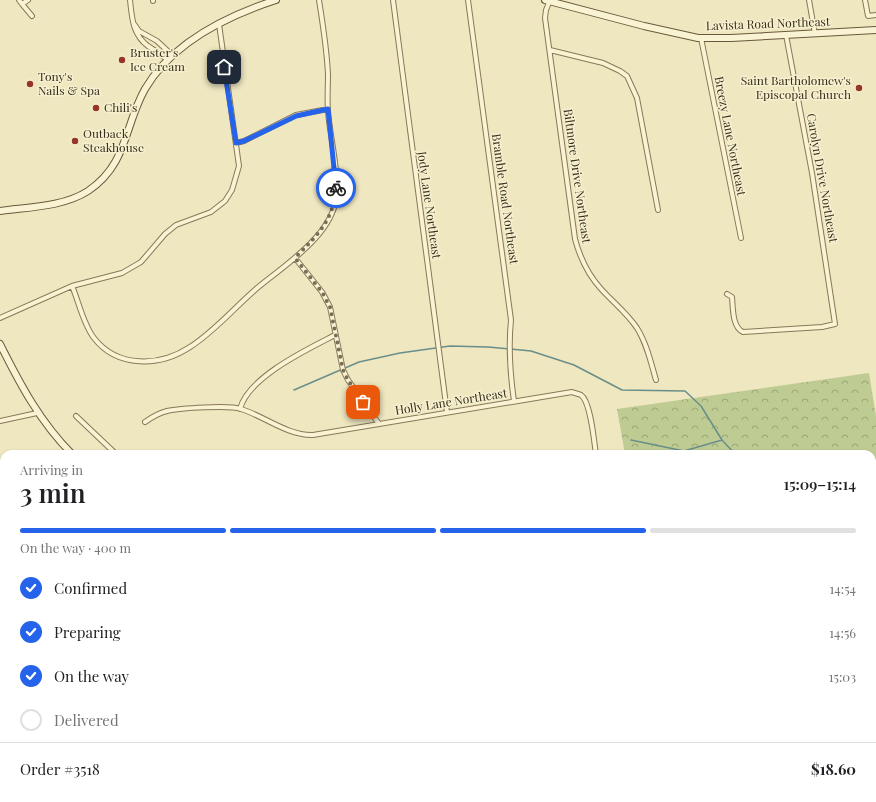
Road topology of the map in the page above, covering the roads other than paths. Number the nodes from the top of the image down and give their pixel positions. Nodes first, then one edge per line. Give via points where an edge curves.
1 (28, 0) edge
2 (130, 0) edge
3 (275, 0) edge
4 (319, 0) edge
5 (392, 0) edge
6 (468, 0) edge
7 (549, 0) edge
8 (809, 0) edge
9 (865, 0) edge
10 (21, 2) edge
11 (876, 15) edge
12 (32, 16) dead end
13 (134, 23) junction
14 (220, 24) junction
15 (876, 30) edge
16 (816, 34) junction
17 (786, 35) junction
18 (701, 38) junction
19 (550, 50) junction
20 (170, 59) junction
21 (328, 109) junction
22 (236, 143) junction
23 (658, 210) dead end
24 (0, 211) edge
25 (741, 238) dead end
26 (295, 258) junction
27 (72, 286) junction
28 (727, 294) dead end
29 (0, 318) edge
30 (336, 335) junction
31 (0, 344) edge
32 (656, 380) dead end
33 (514, 401) junction
34 (240, 408) junction
35 (447, 412) junction
36 (37, 413) junction
37 (76, 416) dead end
38 (0, 421) edge
39 (146, 422) dead end
40 (379, 424) junction
41 (69, 450) edge
42 (112, 450) edge
43 (595, 450) edge

1 - 10 street
2 - 13 street
3 - 14 main road
4 - 21 street via 328,74
5 - 35 street, Jody Lane Northeast
6 - 33 street, Bramble Road Northeast via 511,320 508,346
7 - 18 main road, Lavista Road Northeast
7 - 19 street, Biltmore Drive Northeast via 545,15
8 - 16 street
9 - 11 street via 868,16
10 - 12 street
13 - 20 street via 139,30 157,41
13 - 20 street via 134,30 146,44
14 - 20 main road via 200,34
14 - 22 street
15 - 16 main road, Lavista Road Northeast
16 - 17 main road, Lavista Road Northeast
17 - 18 main road, Lavista Road Northeast
17 - 28 street, Carolyn Drive Northeast via 812,173 835,324 742,332 735,325 732,297
18 - 25 street, Breezy Lane Northeast
19 - 23 street via 603,63 627,76 637,98
19 - 32 street, Biltmore Drive Northeast via 578,251 595,282 638,329
20 - 24 main road via 145,90 120,156 100,181 66,201
21 - 22 street via 296,116
21 - 26 street via 336,183 335,204 327,222
22 - 27 street via 239,166 237,178 225,201 211,212 176,225 141,262 122,273
26 - 27 street via 266,280 190,348 173,356 150,361 130,361 110,353 94,338
26 - 30 street, Holly Lane Northeast via 322,292 330,307
27 - 29 street
30 - 34 street via 282,363 251,390
30 - 40 street, Holly Lane Northeast via 340,360 348,380
31 - 36 main road
33 - 35 street, Holly Lane Northeast
33 - 43 street, Holly Lane Northeast via 572,392 581,395 586,404
34 - 39 street via 168,411
34 - 40 street via 305,436
35 - 40 street, Holly Lane Northeast
36 - 38 street
36 - 41 main road
37 - 42 street

